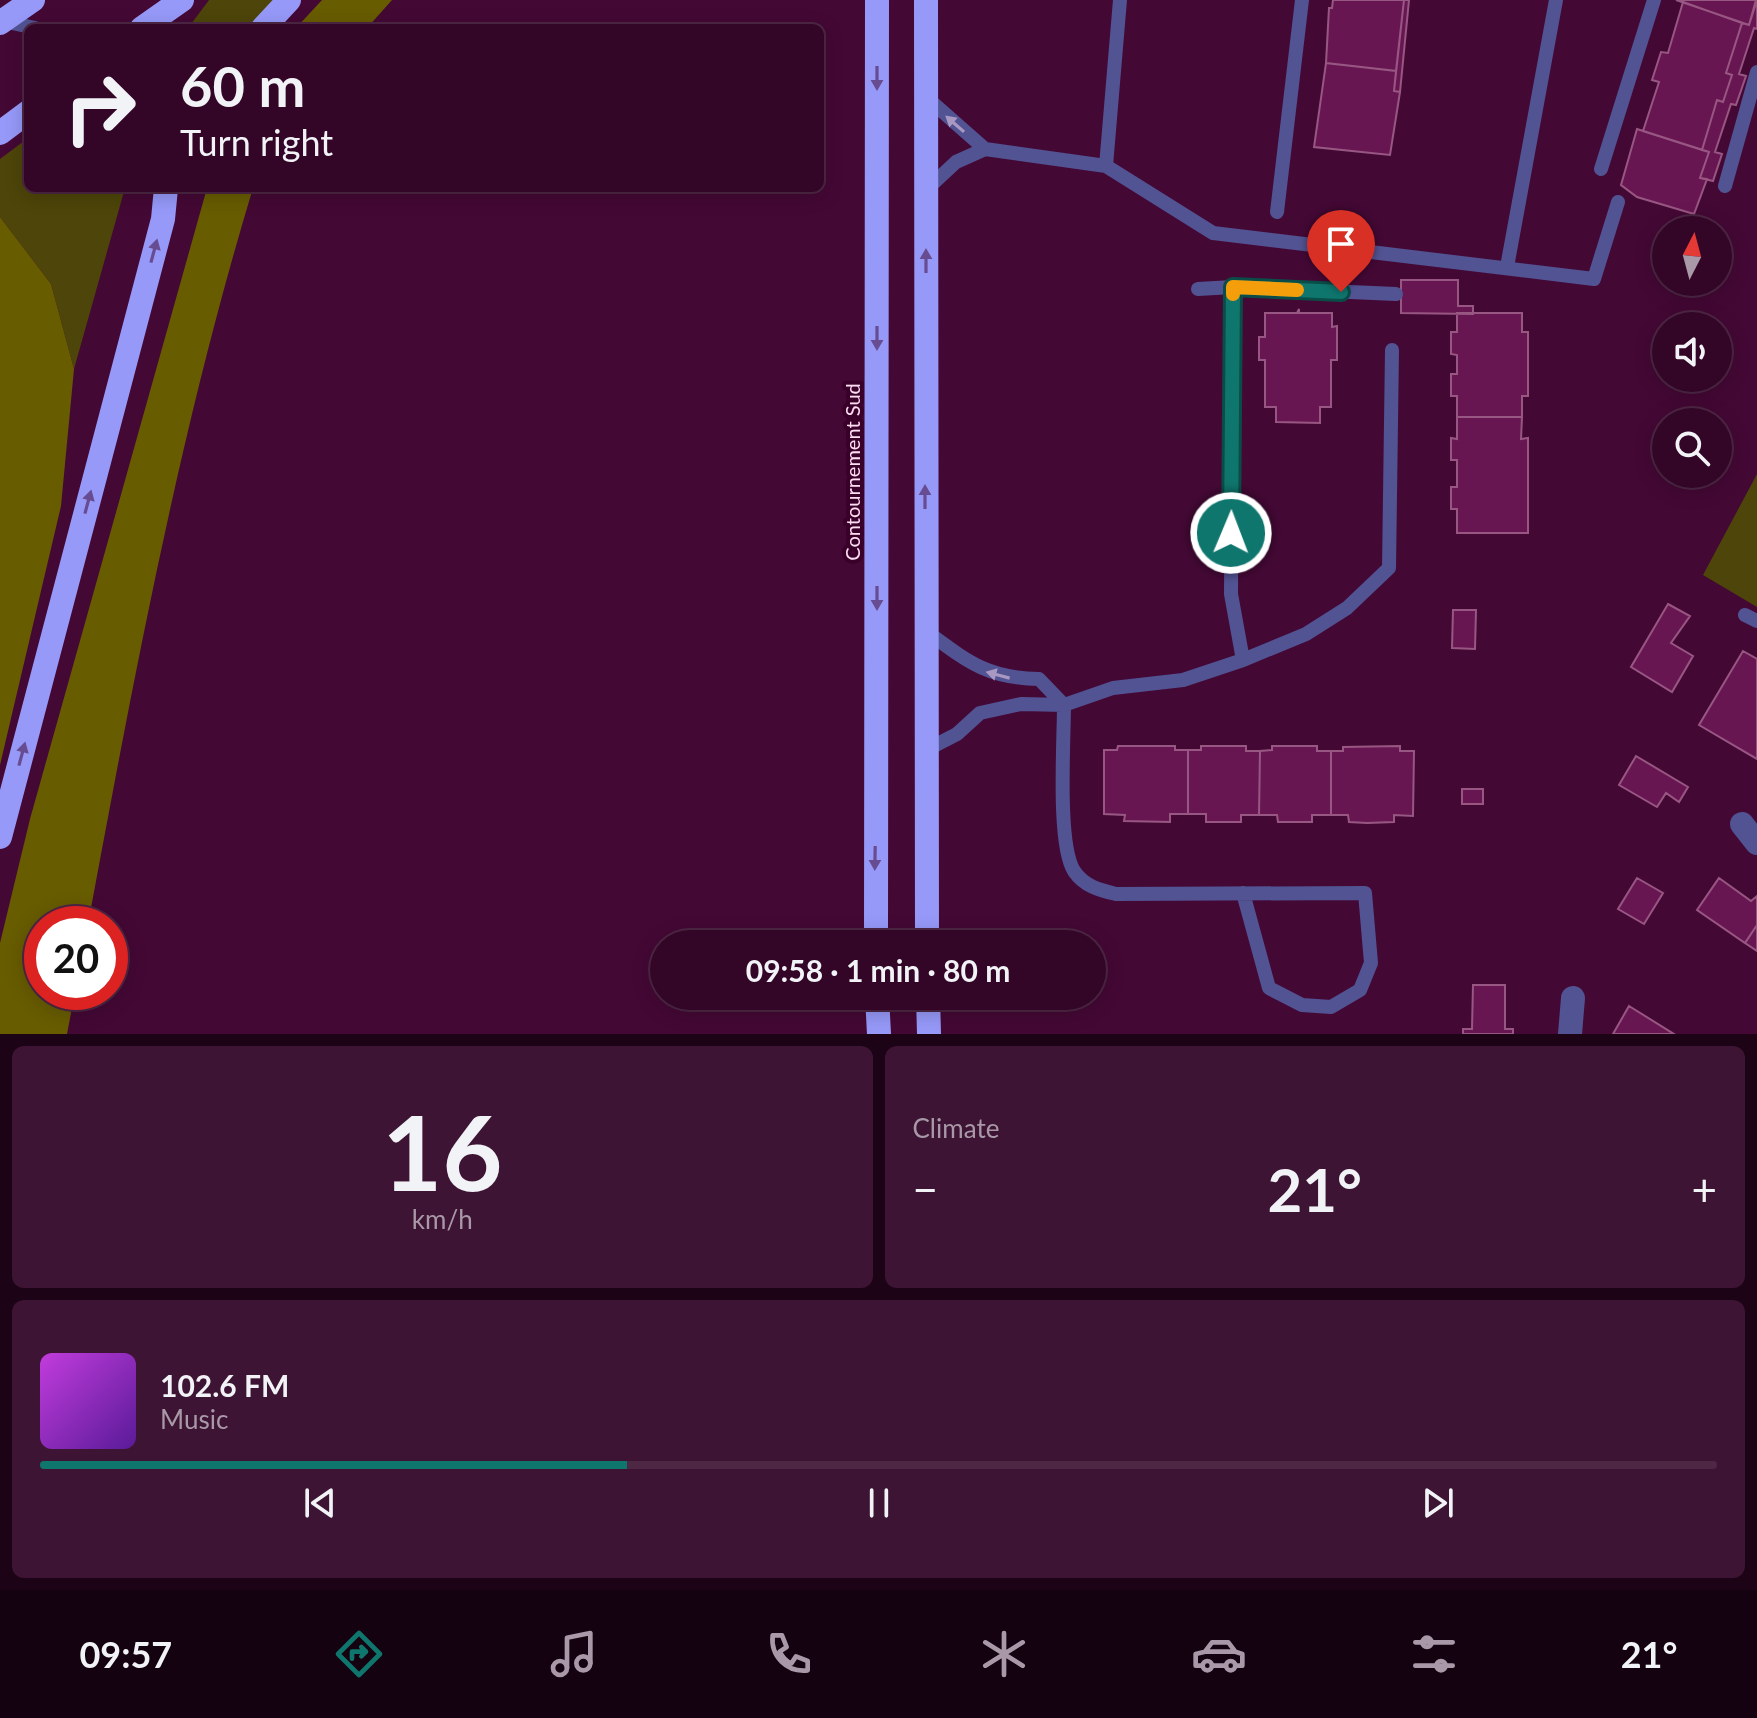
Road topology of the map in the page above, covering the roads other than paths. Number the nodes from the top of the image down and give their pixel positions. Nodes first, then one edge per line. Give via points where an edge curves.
1 (33, 0) edge
2 (184, 0) edge
3 (289, 0) edge
4 (877, 0) edge
5 (926, 0) edge
6 (1120, 0) edge
7 (1302, 0) edge
8 (1556, 0) edge
9 (1654, 0) edge
10 (2, 22) edge
11 (148, 24) edge
12 (175, 24) edge
13 (267, 24) edge
14 (24, 26) edge
15 (1757, 72) edge
16 (926, 97) junction
17 (24, 115) edge
18 (0, 133) edge
19 (985, 149) junction
20 (1106, 166) junction
21 (1601, 169) dead end
22 (1725, 186) dead end
23 (926, 190) junction
24 (166, 192) edge
25 (176, 192) edge
26 (1618, 202) dead end
27 (1277, 212) dead end
28 (163, 219) junction
29 (1507, 267) junction
30 (1233, 287) junction
31 (1198, 289) dead end
32 (1396, 294) dead end
33 (1392, 350) dead end
34 (925, 631) junction
35 (1243, 660) junction
36 (1064, 705) junction
37 (926, 750) junction
38 (0, 837) edge
39 (1243, 893) junction
40 (876, 930) edge
41 (927, 930) edge
42 (1573, 998) dead end
43 (878, 1010) edge
44 (928, 1010) edge
45 (879, 1034) edge
46 (929, 1034) edge
47 (1570, 1034) edge

1 - 10 highway
2 - 11 highway
2 - 12 highway
3 - 13 highway
4 -> 40 highway, Contournement Sud
5 - 16 highway
6 - 20 lane
7 - 27 lane
8 - 29 lane
9 - 21 lane
10 - 14 lane
15 - 22 lane
19 -> 16 lane
16 - 23 highway
17 - 18 highway
19 - 20 lane
19 - 23 lane via 956,162
20 - 29 lane via 1213,233
34 -> 23 highway
24 - 28 highway
25 - 28 highway
26 - 29 lane via 1594,279
38 -> 28 highway
30 - 31 lane
30 - 32 lane
30 - 35 lane via 1231,594
33 - 35 lane via 1389,568 1347,608 1306,634
36 -> 34 lane via 1039,679 1010,679 979,670
34 - 37 highway
35 - 36 lane via 1183,680 1113,688
36 - 37 lane via 1021,704 980,713 957,734
36 - 39 lane via 1065,845 1074,870 1094,889 1116,894
37 - 41 highway
39 - 39 lane via 1365,893 1371,963 1360,990 1331,1007 1302,1005 1269,988
42 - 47 street
43 - 45 highway
44 - 46 highway

